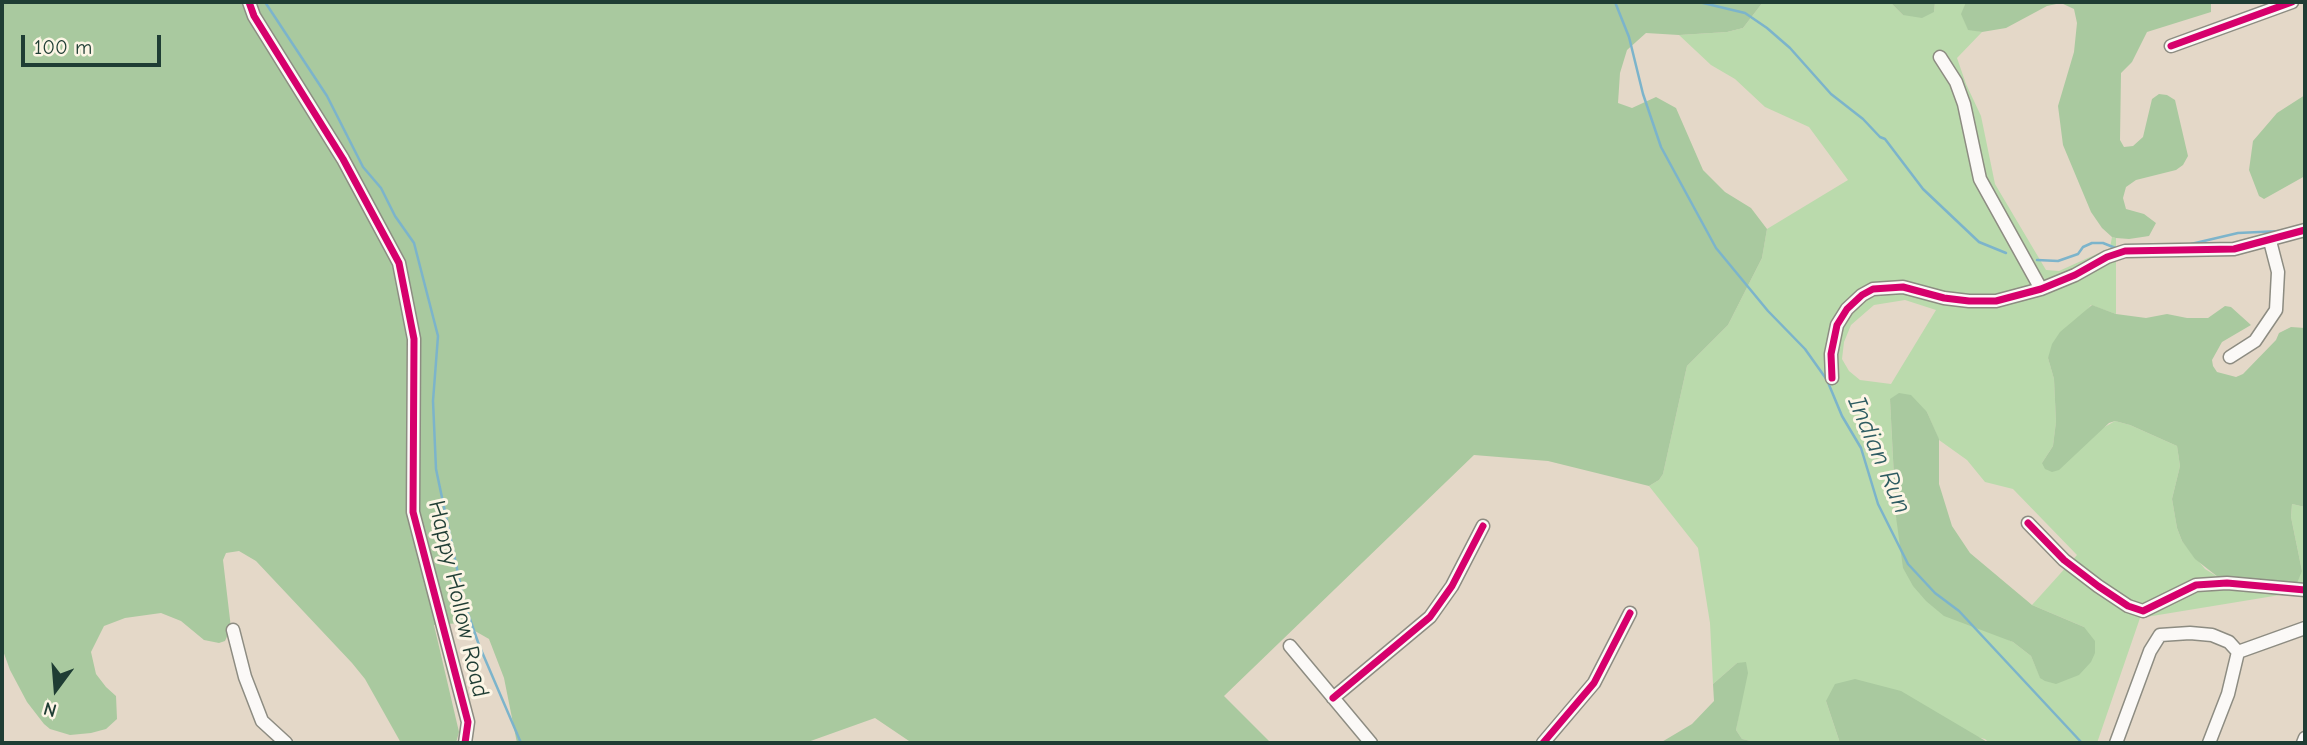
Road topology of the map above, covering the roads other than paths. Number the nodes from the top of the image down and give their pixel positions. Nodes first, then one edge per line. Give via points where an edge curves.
1 (249, 2) edge
2 (2292, 2) edge
3 (2171, 46) dead end
4 (1940, 57) dead end
5 (2305, 230) edge
6 (2270, 240) junction
7 (2041, 289) junction
8 (2230, 357) dead end
9 (1832, 379) dead end
10 (2028, 523) dead end
11 (1483, 526) dead end
12 (2305, 590) edge
13 (1630, 613) dead end
14 (2305, 628) edge
15 (233, 631) dead end
16 (1290, 646) dead end
17 (2238, 652) junction
18 (1333, 698) junction
19 (2305, 738) edge
20 (286, 743) edge
21 (465, 743) edge
22 (1371, 743) edge
23 (1543, 743) edge
24 (2116, 743) edge
25 (2209, 743) edge
26 (2303, 743) edge

1 - 21 street, Happy Hollow Road via 399,262 414,339 413,512 468,722
2 - 3 street
4 - 7 street via 1960,93 1980,179
5 - 6 street
6 - 7 street via 2234,249 2125,251
6 - 8 street via 2278,272 2276,310 2255,341
7 - 9 street via 1996,301 1944,298 1903,286 1873,289 1847,309 1837,325
10 - 12 street via 2064,560 2128,606 2143,611 2196,585
11 - 18 street via 1430,617
13 - 23 street via 1594,683
14 - 17 street
15 - 20 street via 262,721
16 - 18 street
17 - 24 street via 2212,635 2160,635
17 - 25 street
18 - 22 street
19 - 26 street

